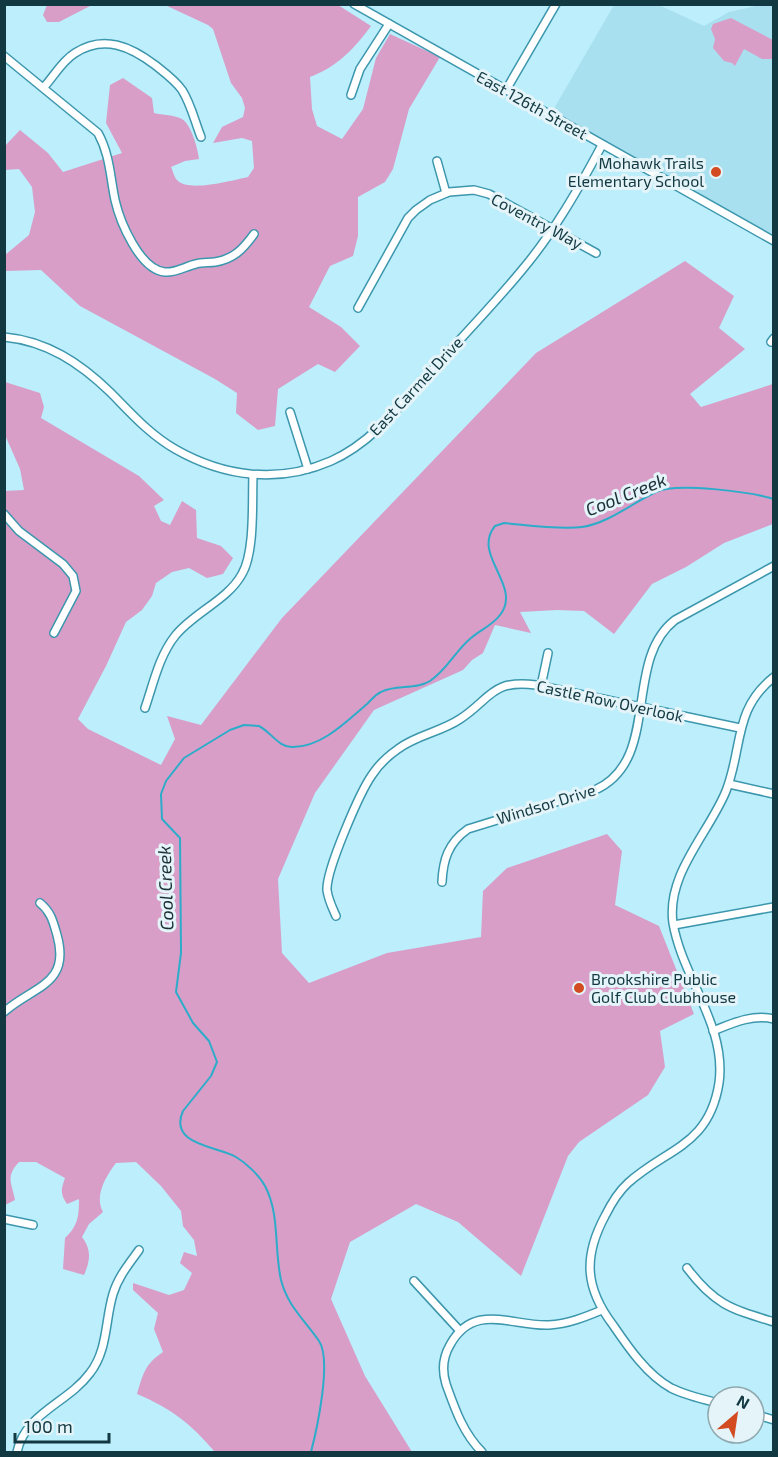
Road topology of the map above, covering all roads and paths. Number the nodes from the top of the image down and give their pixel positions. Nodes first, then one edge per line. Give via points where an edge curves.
1 (354, 4) edge
2 (556, 4) edge
3 (389, 24) junction
4 (4, 56) edge
5 (44, 87) junction
6 (506, 90) junction
7 (351, 95) dead end
8 (201, 138) dead end
9 (602, 145) junction
10 (437, 161) dead end
11 (446, 193) junction
12 (553, 228) junction
13 (254, 234) dead end
14 (774, 241) edge
15 (596, 253) dead end
16 (358, 308) dead end
17 (4, 337) edge
18 (290, 412) dead end
19 (308, 469) junction
20 (253, 475) junction
21 (4, 514) edge
22 (774, 566) edge
23 (54, 633) dead end
24 (548, 653) dead end
25 (774, 676) edge
26 (541, 686) junction
27 (640, 707) junction
28 (145, 708) dead end
29 (740, 728) junction
30 (729, 784) junction
31 (774, 794) edge
32 (442, 882) dead end
33 (40, 903) dead end
34 (774, 908) edge
35 (336, 915) dead end
36 (674, 925) junction
37 (4, 1012) edge
38 (774, 1019) edge
39 (713, 1031) junction
40 (4, 1220) edge
41 (33, 1225) dead end
42 (139, 1250) dead end
43 (687, 1268) dead end
44 (414, 1281) dead end
45 (602, 1310) junction
46 (774, 1322) edge
47 (460, 1331) junction
48 (706, 1399) edge
49 (17, 1452) edge
50 (482, 1452) edge

1 - 3 street, East 126th Street
2 - 6 street
3 - 6 street, East 126th Street
3 - 7 street via 360,69
4 - 5 street
5 - 8 street via 67,58 78,51 95,45 128,47 179,86
5 - 13 street via 93,128 103,143 121,217 142,260 151,267 167,272 230,258
6 - 9 street, East 126th Street
9 - 12 street, East Carmel Drive
9 - 14 street, East 126th Street
10 - 11 street
11 - 12 street, Coventry Way via 462,190 489,194
11 - 16 street, Coventry Way via 423,204 408,218
12 - 15 street, Coventry Way
12 - 19 street, East Carmel Drive via 523,270 383,424 351,451
17 - 20 street, East Carmel Drive via 25,339 55,351 109,391 145,429 173,448 210,466
18 - 19 street
19 - 20 street, East Carmel Drive
20 - 28 street via 249,555 243,574 175,636 163,656
21 - 23 street via 73,576 76,591
22 - 27 street, Windsor Drive via 665,628 652,651
24 - 26 street
25 - 29 street via 752,700
26 - 27 street, Castle Row Overlook
26 - 35 street, Castle Row Overlook via 514,684 495,691 456,722 403,745 376,769 329,876 328,895
27 - 29 street, Castle Row Overlook
27 - 32 street, Windsor Drive via 628,759 614,779 595,790 468,830 447,851
29 - 30 street
30 - 31 street
30 - 36 street via 680,877 674,899
33 - 37 street via 52,915 61,952 58,968 45,985
34 - 36 street
36 - 39 street
38 - 39 street via 747,1018
39 - 45 street via 719,1083 704,1123 683,1146 626,1184 596,1234 590,1275
40 - 41 street
42 - 49 street via 113,1294 103,1350 92,1371 28,1427
43 - 46 street via 719,1302
44 - 47 street
45 - 47 street via 552,1325 490,1318
45 - 48 street via 659,1380 673,1389
47 - 50 street via 446,1353 444,1376 464,1428

